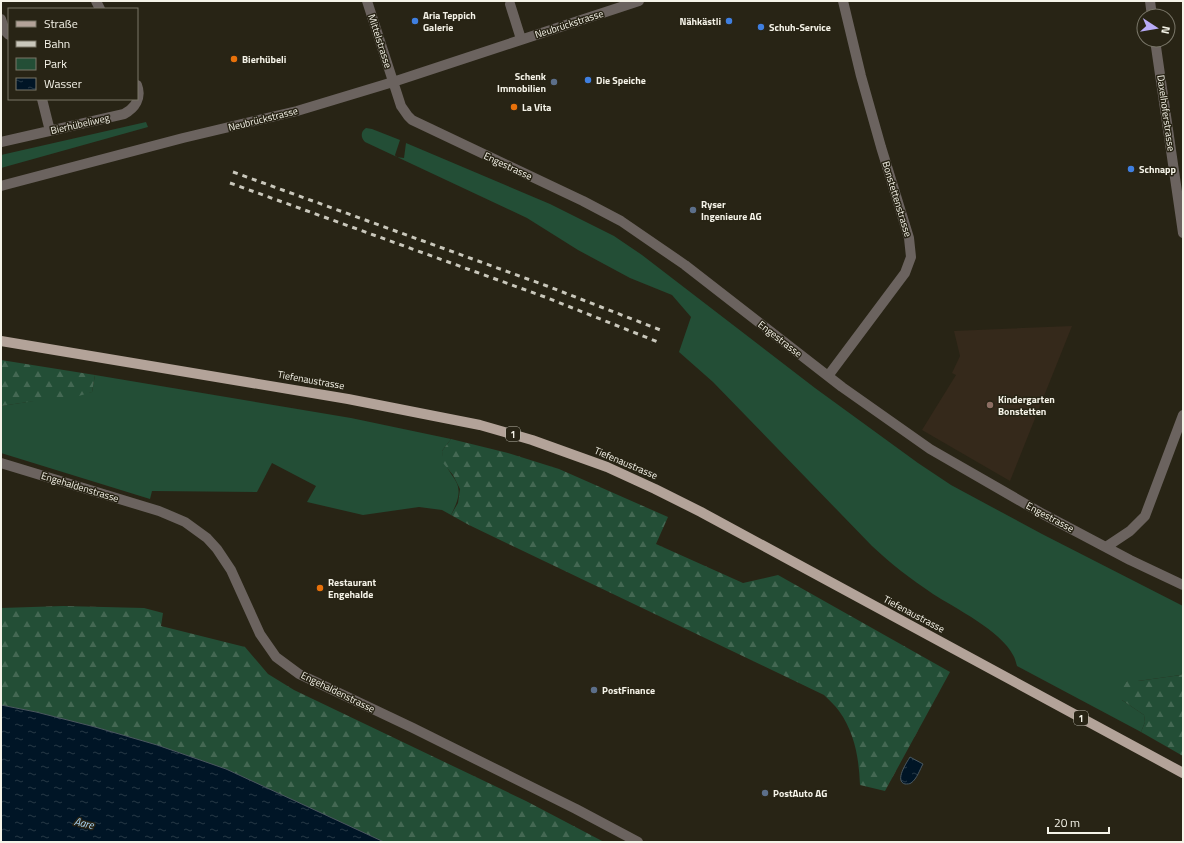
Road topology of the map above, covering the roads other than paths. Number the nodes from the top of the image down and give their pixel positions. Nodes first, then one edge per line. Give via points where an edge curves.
1 (367, 1) edge
2 (638, 1) edge
3 (843, 1) edge
4 (510, 4) dead end
5 (1, 19) edge
6 (8, 34) edge
7 (522, 39) junction
8 (1156, 48) edge
9 (393, 82) junction
10 (42, 100) edge
11 (137, 100) edge
12 (50, 131) junction
13 (1, 142) edge
14 (1, 186) edge
15 (1183, 233) edge
16 (1, 341) edge
17 (828, 376) junction
18 (1183, 415) edge
19 (1, 463) edge
20 (1106, 547) junction
21 (1183, 585) edge
22 (1183, 773) edge
23 (638, 842) edge

1 - 9 street, Mittelstrasse
2 - 7 street, Neubrückstrasse
3 - 17 street, Bonstettenstrasse via 881,147 909,238 911,257 905,273
4 - 7 street, Neubrückstrasse
5 - 6 street
7 - 9 street, Neubrückstrasse
8 - 15 street, Daxelhoferstrasse
9 - 14 street, Neubrückstrasse via 297,111
9 - 17 street, Engestrasse via 401,106 412,120 621,221 685,265
10 - 12 street
11 - 12 street, Bierhübeliweg via 131,110 124,114
12 - 13 street, Bierhübeliweg
16 - 22 main road, Tiefenaustrasse / 1 via 454,418 567,452 648,485 701,512
17 - 20 street, Engestrasse via 930,449
18 - 20 street via 1145,516 1130,531
19 - 23 street, Engehaldenstrasse via 171,515 185,522 217,549 231,570 260,634 276,657 298,674 576,809
20 - 21 street, Engestrasse

